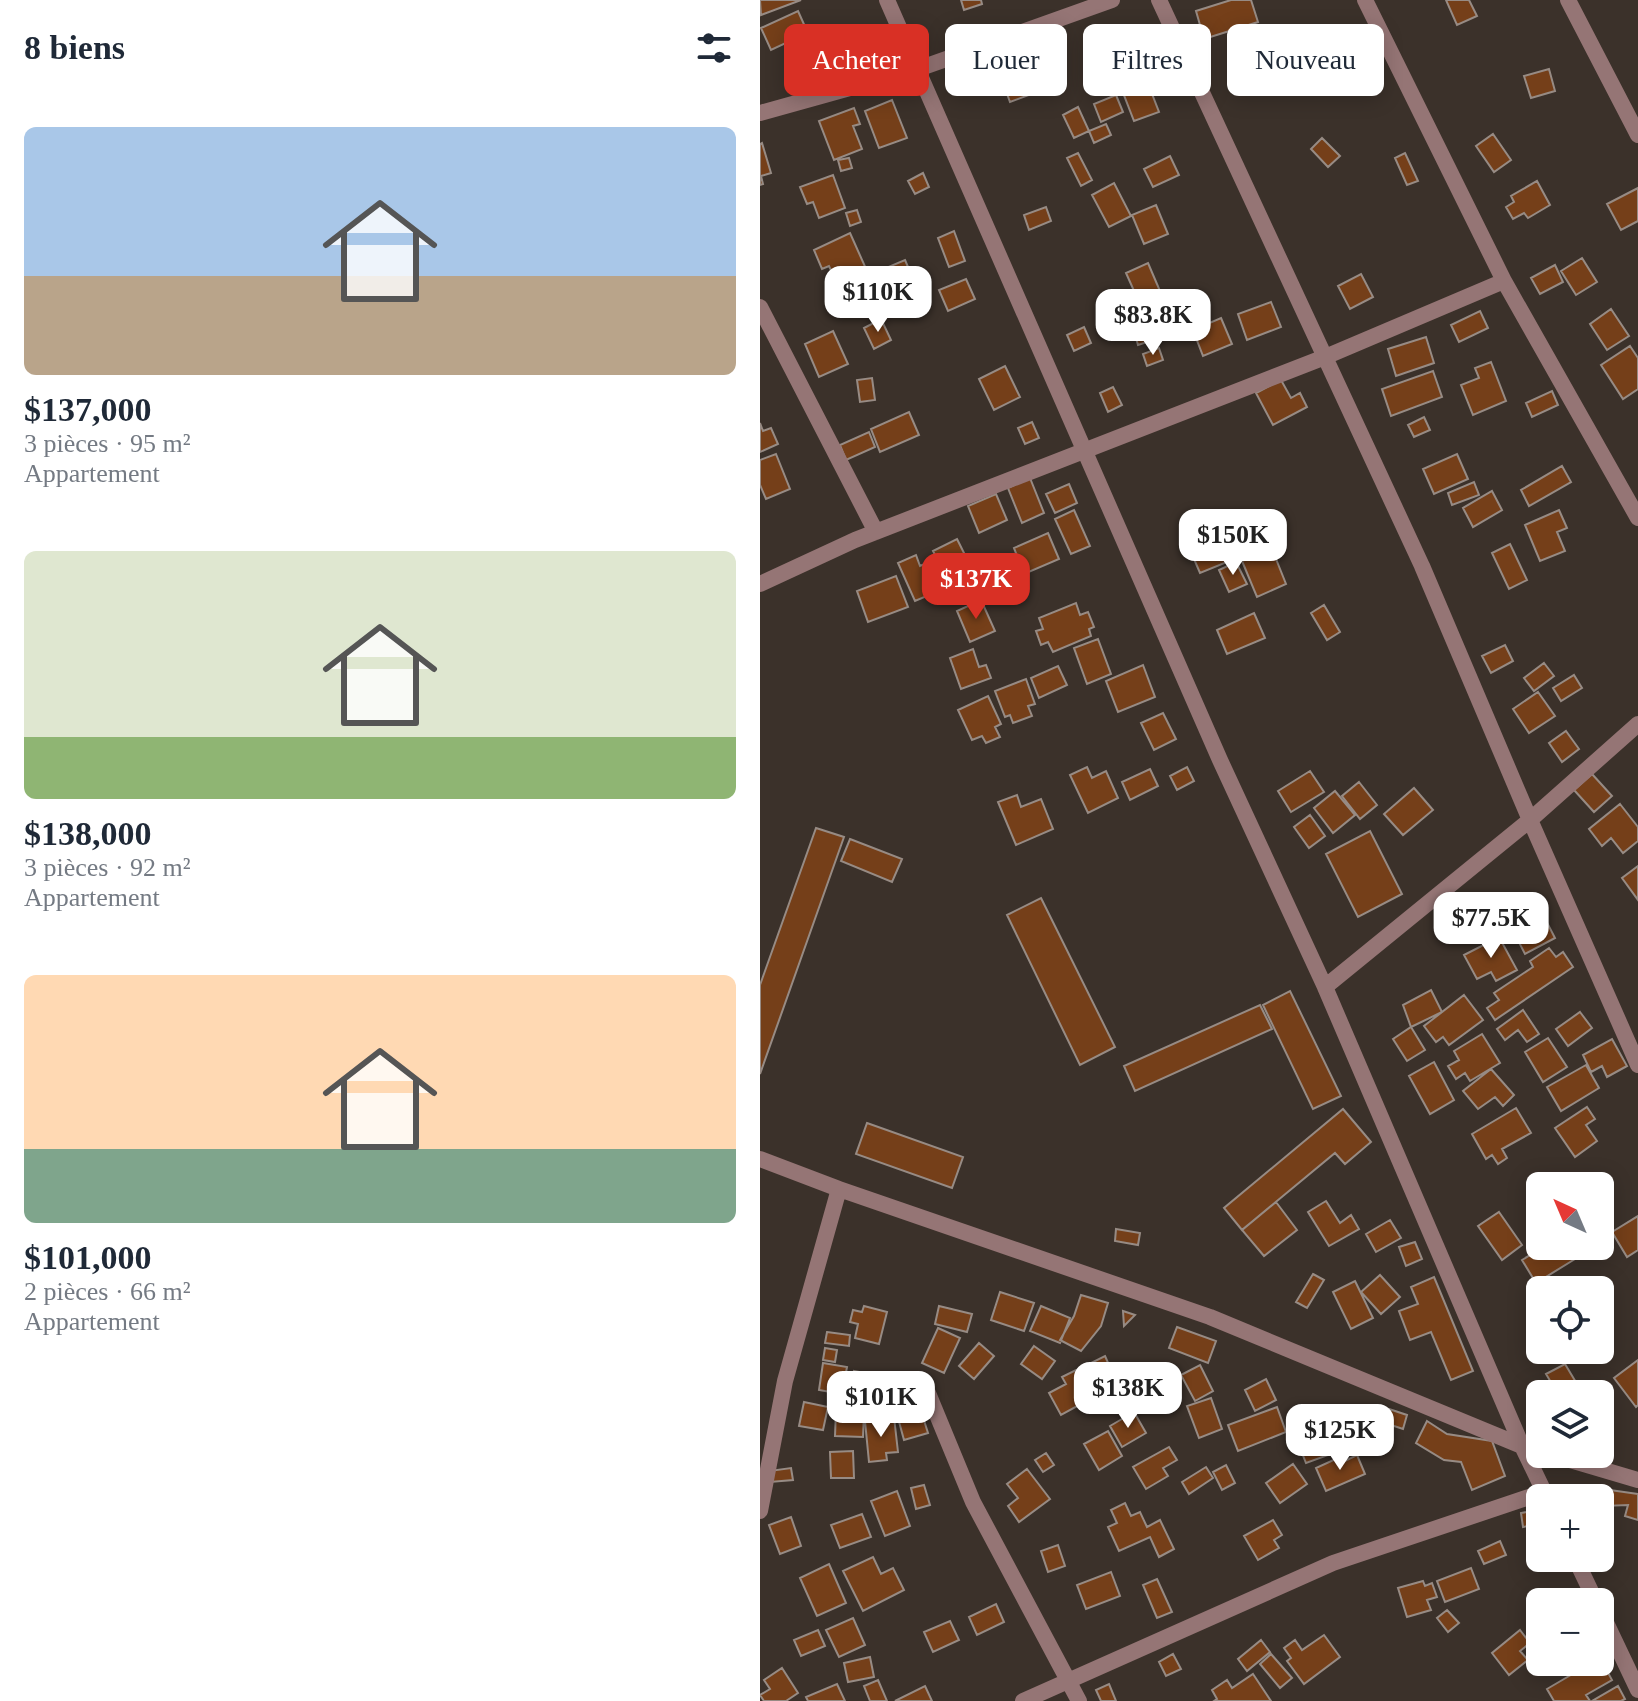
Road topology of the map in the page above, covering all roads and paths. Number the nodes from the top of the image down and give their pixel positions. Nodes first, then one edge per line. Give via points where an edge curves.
1 (887, 0) edge
2 (1112, 0) edge
3 (1159, 0) edge
4 (1365, 0) edge
5 (1568, 0) edge
6 (898, 24) edge
7 (929, 65) edge
8 (929, 94) edge
9 (821, 96) edge
10 (760, 113) edge
11 (1638, 135) edge
12 (1504, 281) junction
13 (760, 307) edge
14 (1325, 357) junction
15 (1085, 449) junction
16 (1638, 518) edge
17 (876, 532) junction
18 (760, 584) edge
19 (1638, 724) edge
20 (1530, 820) junction
21 (1325, 987) junction
22 (1638, 1065) edge
23 (760, 1159) edge
24 (839, 1189) junction
25 (928, 1393) dead end
26 (1522, 1446) junction
27 (1526, 1447) edge
28 (1597, 1468) edge
29 (1638, 1480) edge
30 (1540, 1484) edge
31 (1526, 1501) edge
32 (760, 1511) edge
33 (1614, 1639) edge
34 (1070, 1680) junction
35 (1638, 1690) edge
36 (1023, 1701) edge
37 (1079, 1701) edge

1 - 6 street
2 - 7 street
3 - 14 street
4 - 12 street
5 - 11 street
8 - 15 street
9 - 10 street
12 - 14 street
12 - 16 street
13 - 17 street
14 - 15 street
14 - 20 street via 1422,566
15 - 17 street
15 - 21 street
17 - 18 street
19 - 20 street
20 - 21 street
20 - 22 street
21 - 26 street
23 - 24 street
24 - 26 street via 1210,1317
24 - 32 street via 785,1381
25 - 34 street via 973,1502
26 - 27 street
26 - 30 street
28 - 29 street
31 - 34 street via 1333,1563
33 - 35 street
34 - 36 street
34 - 37 street

